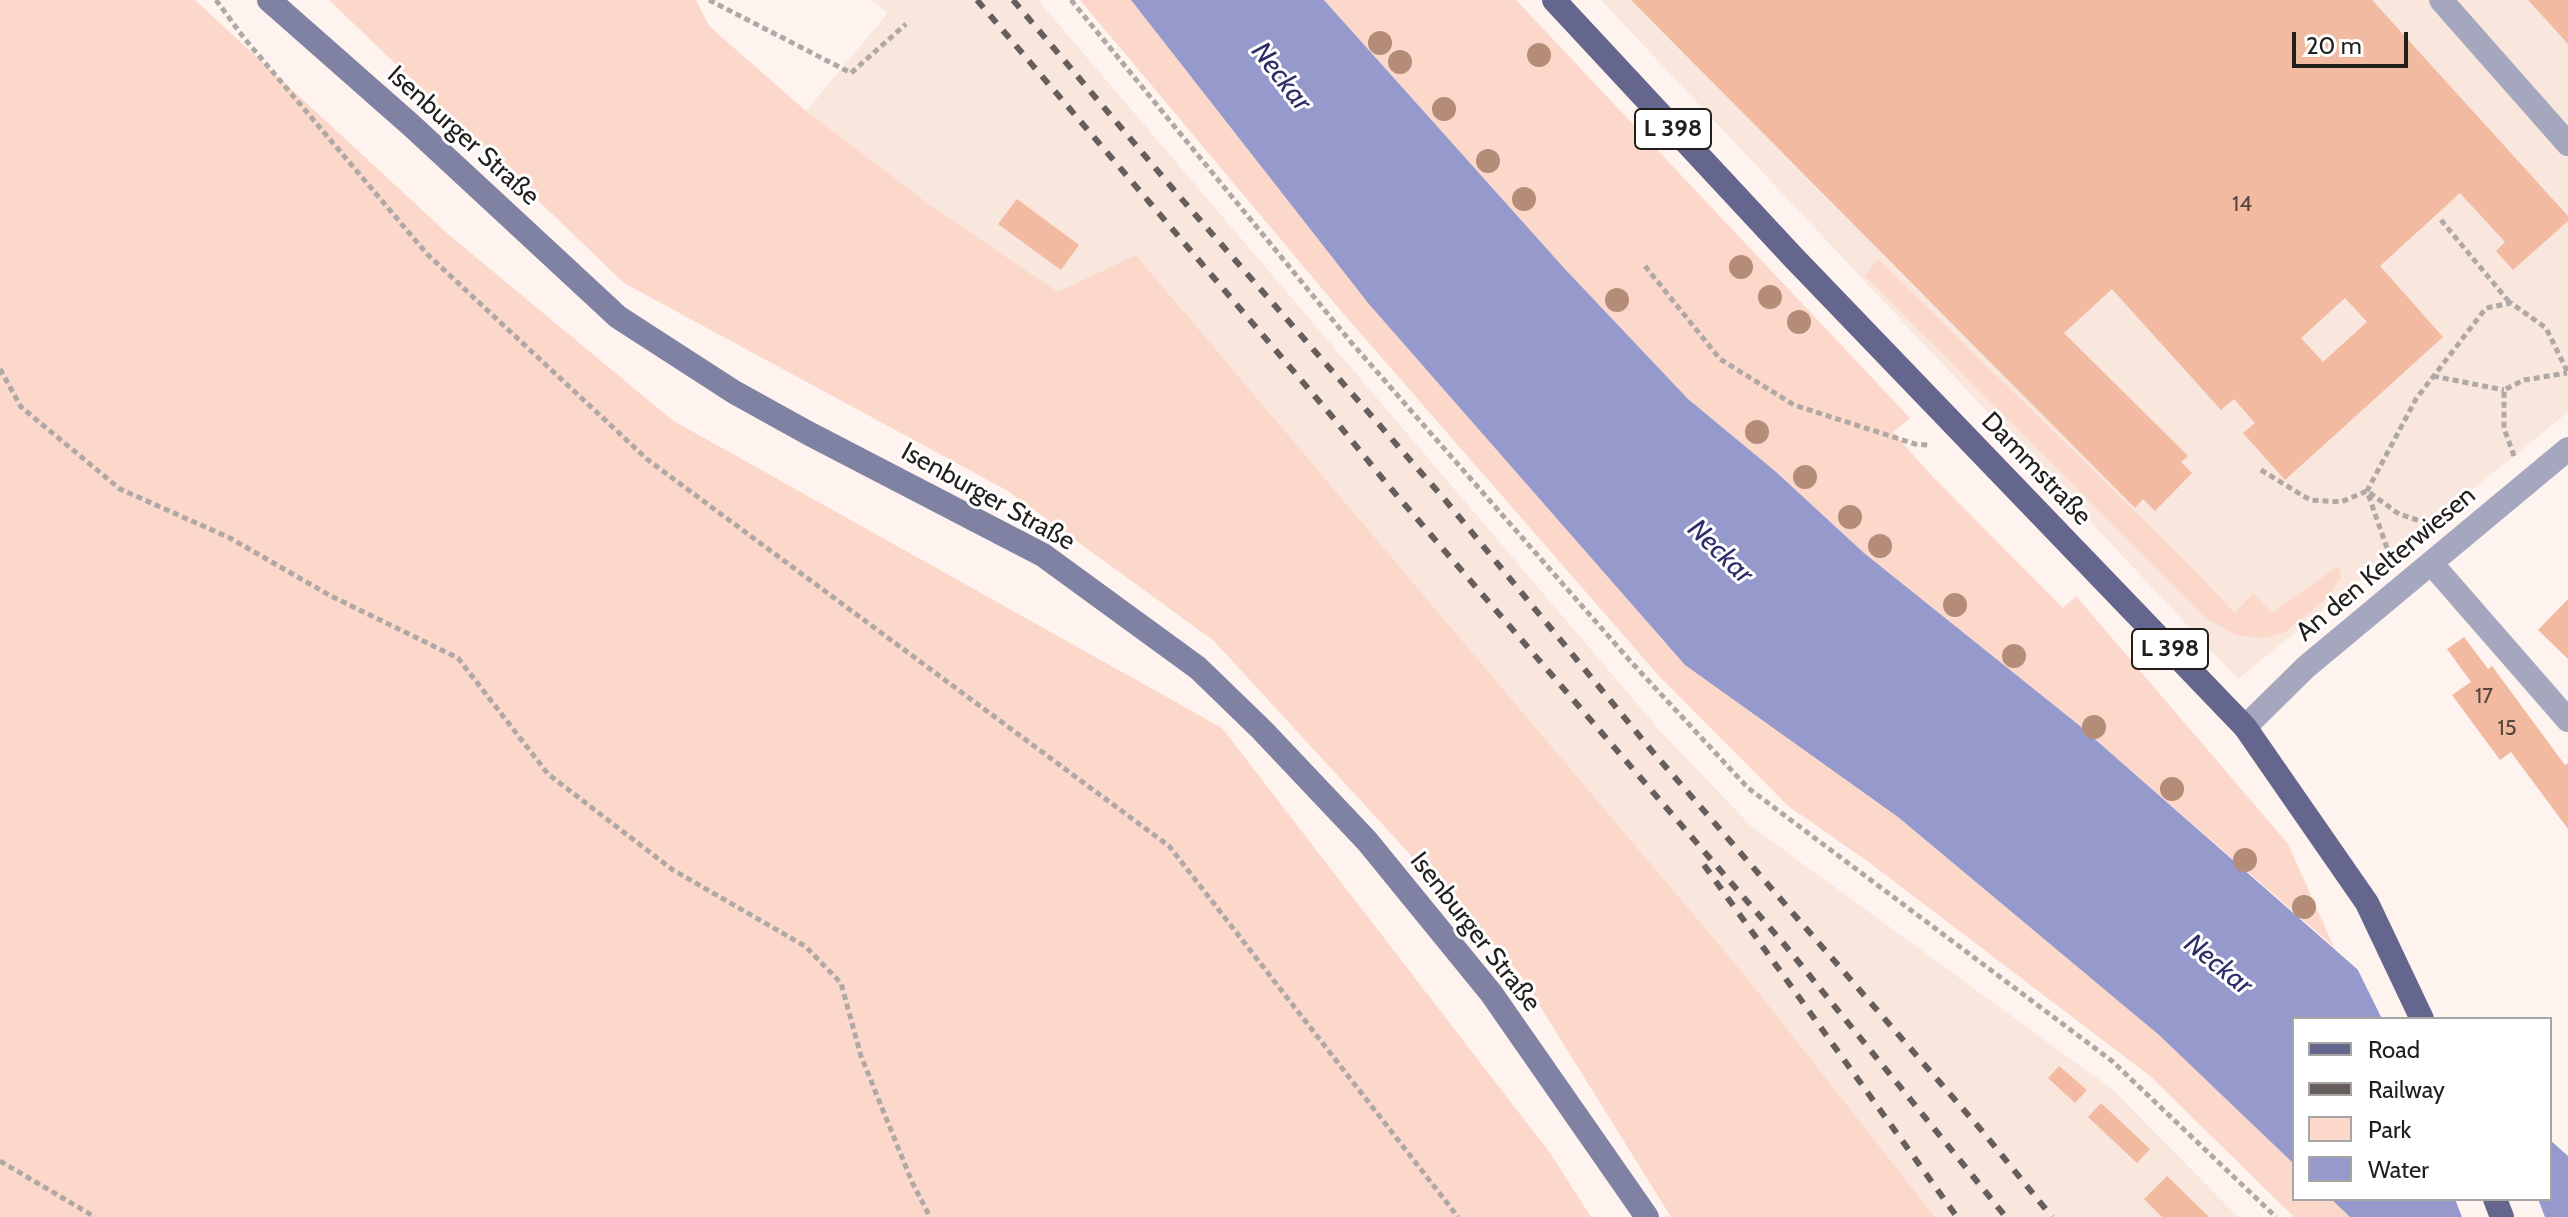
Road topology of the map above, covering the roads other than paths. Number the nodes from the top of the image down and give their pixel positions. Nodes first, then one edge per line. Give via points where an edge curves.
1 (269, 0) edge
2 (1554, 0) edge
3 (2441, 0) edge
4 (2568, 144) edge
5 (2568, 449) edge
6 (2431, 563) junction
7 (2568, 720) edge
8 (2245, 727) junction
9 (2421, 1017) edge
10 (1647, 1217) edge

1 - 10 street, Isenburger Straße via 618,317 746,399 1043,555 1198,668 1367,841 1491,993
2 - 8 main road, Dammstraße / L 398
3 - 4 street
5 - 6 street, An den Kelterwiesen
6 - 7 street
6 - 8 street, An den Kelterwiesen via 2306,667
8 - 9 main road, Dammstraße / L 398 via 2367,903

